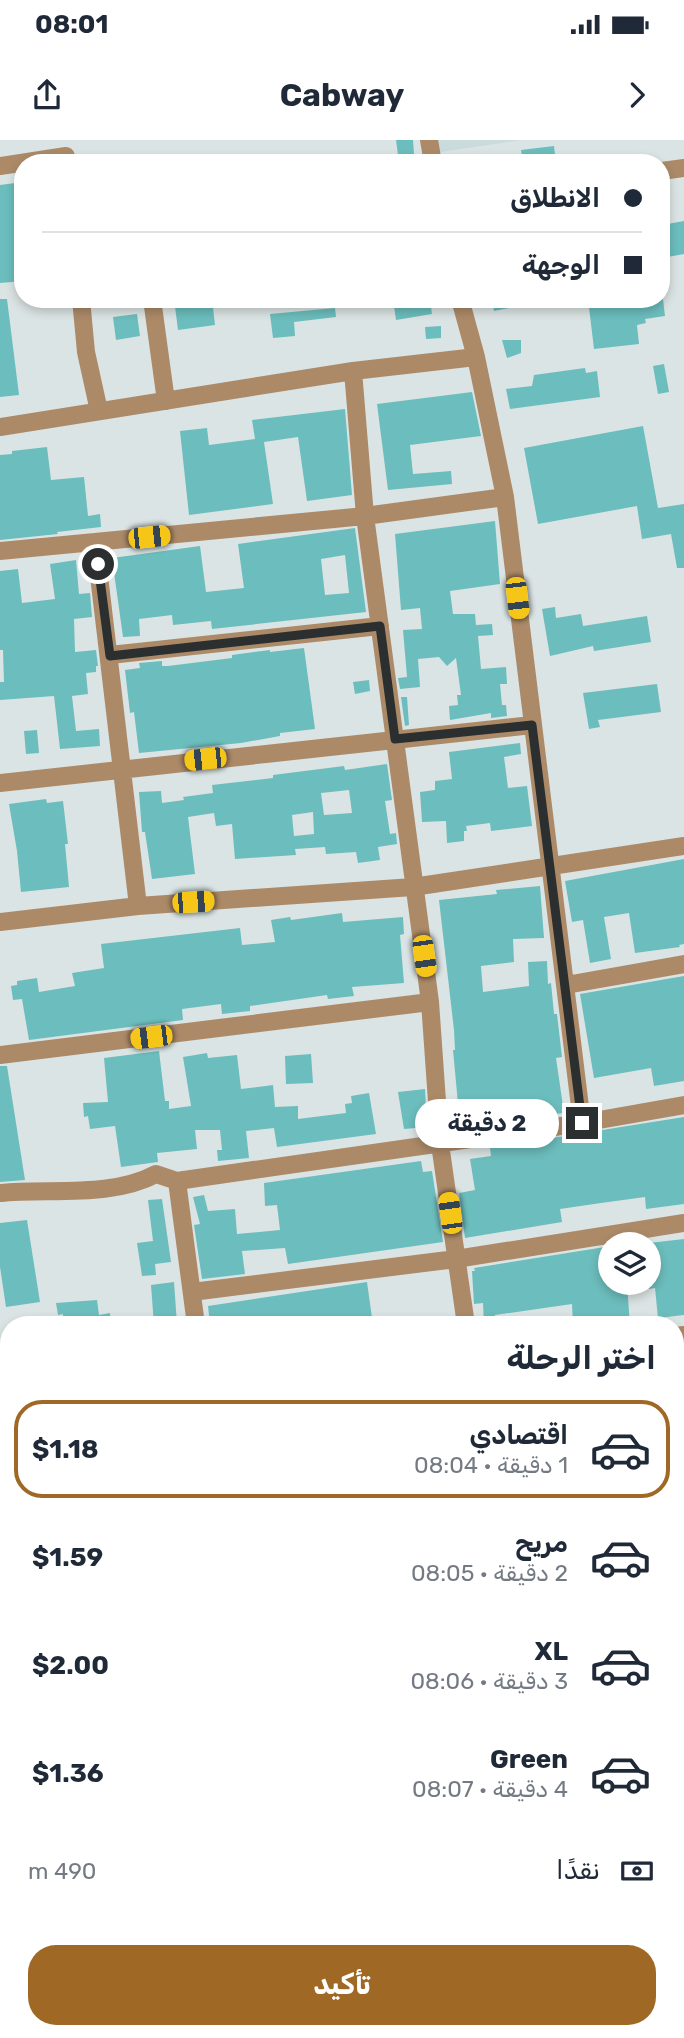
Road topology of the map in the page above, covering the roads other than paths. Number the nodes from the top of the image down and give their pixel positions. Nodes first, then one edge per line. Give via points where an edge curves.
1 (82, 308) edge
2 (153, 308) edge
3 (462, 308) edge
4 (476, 357) junction
5 (353, 371) junction
6 (166, 401) junction
7 (99, 411) junction
8 (0, 427) edge
9 (505, 497) junction
10 (365, 516) junction
11 (95, 542) junction
12 (0, 551) edge
13 (380, 626) junction
14 (110, 656) junction
15 (532, 725) junction
16 (395, 739) junction
17 (123, 768) junction
18 (0, 783) edge
19 (684, 846) edge
20 (551, 866) junction
21 (413, 887) junction
22 (138, 906) junction
23 (0, 922) edge
24 (684, 964) edge
25 (566, 985) junction
26 (430, 1002) junction
27 (0, 1055) edge
28 (684, 1105) edge
29 (582, 1123) junction
30 (440, 1144) junction
31 (177, 1181) junction
32 (0, 1193) edge
33 (684, 1223) edge
34 (456, 1259) junction
35 (192, 1292) junction
36 (195, 1316) edge
37 (465, 1316) edge

1 - 7 street
2 - 6 street
3 - 4 street
4 - 5 street
4 - 9 street
5 - 6 street
5 - 10 street
6 - 7 street
7 - 8 street
9 - 10 street
9 - 15 street
10 - 11 street
10 - 13 street
11 - 12 street
11 - 14 street
13 - 14 street
13 - 16 street
14 - 17 street
15 - 16 street
15 - 20 street
16 - 17 street
16 - 21 street
17 - 18 street
17 - 22 street
19 - 20 street
20 - 21 street
20 - 25 street
21 - 22 street
21 - 26 street
22 - 23 street
24 - 25 street
25 - 29 street
26 - 27 street
26 - 30 street
28 - 29 street
29 - 30 street
30 - 31 street
30 - 34 street
31 - 32 street via 156,1174 116,1189
31 - 35 street
33 - 34 street
34 - 35 street
34 - 37 street
35 - 36 street

